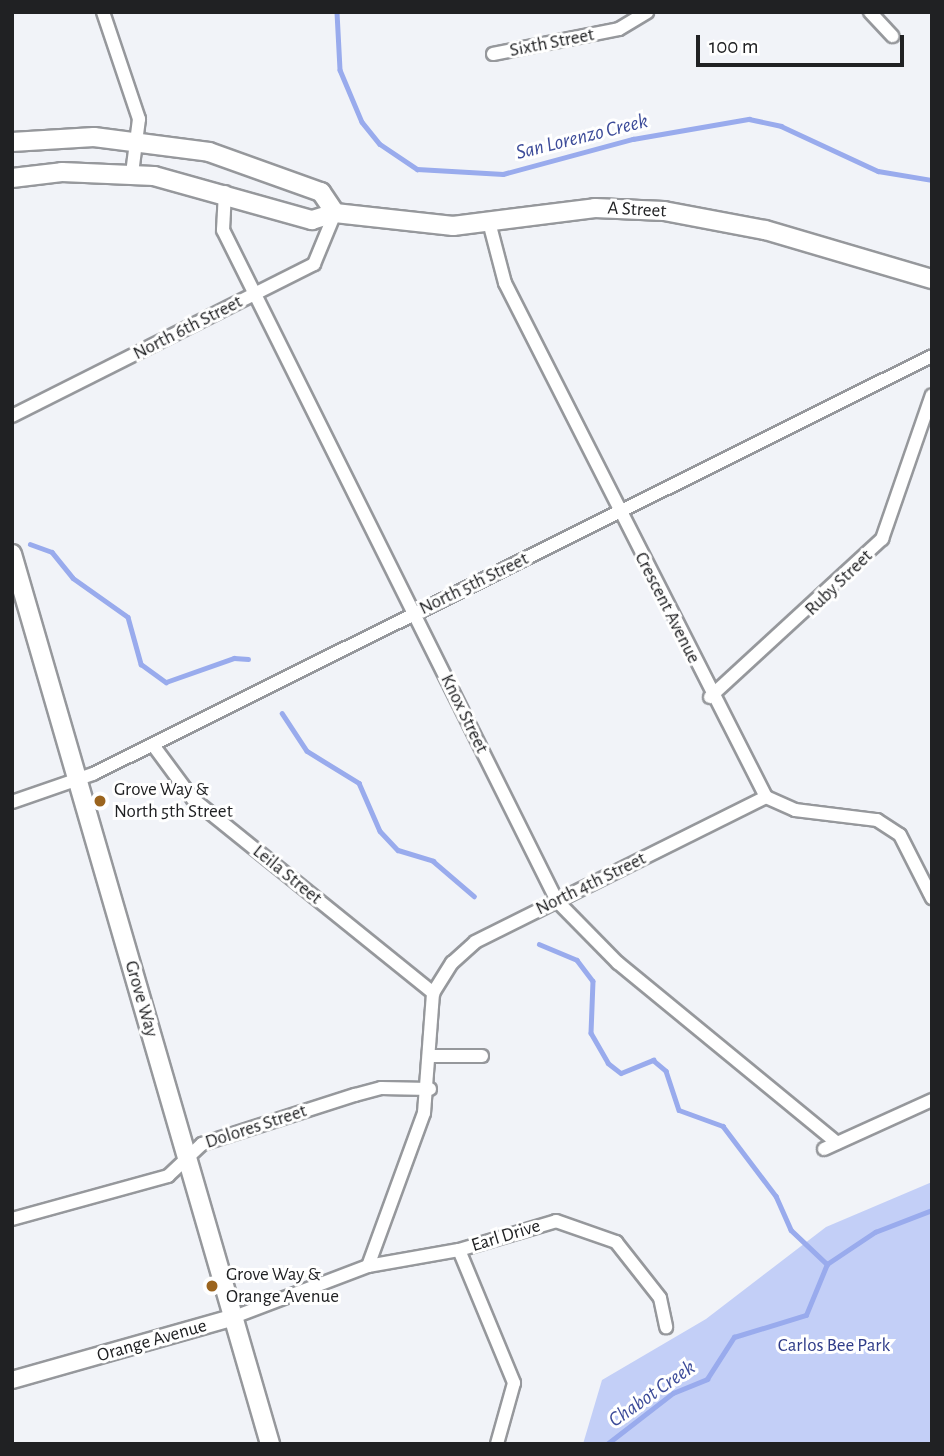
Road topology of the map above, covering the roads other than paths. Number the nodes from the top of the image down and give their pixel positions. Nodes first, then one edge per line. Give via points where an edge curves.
1 (103, 12) edge
2 (647, 12) edge
3 (870, 12) edge
4 (892, 36) dead end
5 (493, 54) dead end
6 (137, 140) junction
7 (12, 142) edge
8 (132, 174) junction
9 (12, 178) edge
10 (225, 192) junction
11 (335, 213) junction
12 (489, 222) junction
13 (932, 279) edge
14 (255, 294) junction
15 (932, 356) edge
16 (932, 395) edge
17 (12, 416) edge
18 (619, 513) junction
19 (12, 554) edge
20 (415, 614) junction
21 (710, 697) junction
22 (153, 745) junction
23 (78, 781) junction
24 (766, 797) junction
25 (12, 802) edge
26 (932, 898) edge
27 (557, 901) junction
28 (433, 993) junction
29 (431, 1056) junction
30 (482, 1056) dead end
31 (430, 1088) junction
32 (932, 1100) edge
33 (837, 1143) junction
34 (824, 1149) dead end
35 (187, 1157) junction
36 (12, 1219) edge
37 (459, 1250) junction
38 (368, 1266) junction
39 (234, 1317) junction
40 (666, 1327) dead end
41 (12, 1380) edge
42 (270, 1444) edge
43 (497, 1444) edge

1 - 6 street via 133,85
2 - 5 street, Sixth Street via 619,29
3 - 4 street
6 - 7 main road
6 - 8 street
6 - 11 main road via 274,172 321,192
8 - 9 main road, A Street
8 - 10 main road, A Street
10 - 11 main road, A Street via 312,220
10 - 14 street, Knox Street via 223,230
11 - 12 main road, A Street via 429,225
11 - 14 street, North 6th Street via 314,264
12 - 13 main road, A Street via 594,208 664,211 765,230
12 - 18 street, Crescent Avenue via 505,283
14 - 17 street, North 6th Street
14 - 20 street, Knox Street
15 - 18 street, North 5th Street
16 - 21 street, Ruby Street via 882,539
18 - 20 street, North 5th Street
18 - 21 street, Crescent Avenue
19 - 23 main road, Grove Way
20 - 22 street, North 5th Street
20 - 27 street, Knox Street
21 - 24 street, Crescent Avenue
22 - 23 street, North 5th Street
22 - 28 street, Leila Street via 193,799
23 - 25 street, North 5th Street
23 - 35 main road, Grove Way
24 - 26 street via 795,810 877,820 900,835
24 - 27 street, North 4th Street
27 - 28 street, North 4th Street via 475,942
27 - 33 street, Knox Street via 618,963
28 - 29 street
29 - 30 street
29 - 31 street
31 - 35 street, Dolores Street via 381,1088 202,1144
31 - 38 street
32 - 33 street
33 - 34 street
35 - 36 street, Dolores Street via 168,1176
35 - 39 main road, Grove Way
37 - 38 street, Orange Avenue
37 - 40 street, Earl Drive via 556,1220 616,1242 660,1298
37 - 43 street via 514,1383
38 - 39 street, Orange Avenue
39 - 41 street, Orange Avenue
39 - 42 main road, Grove Way

